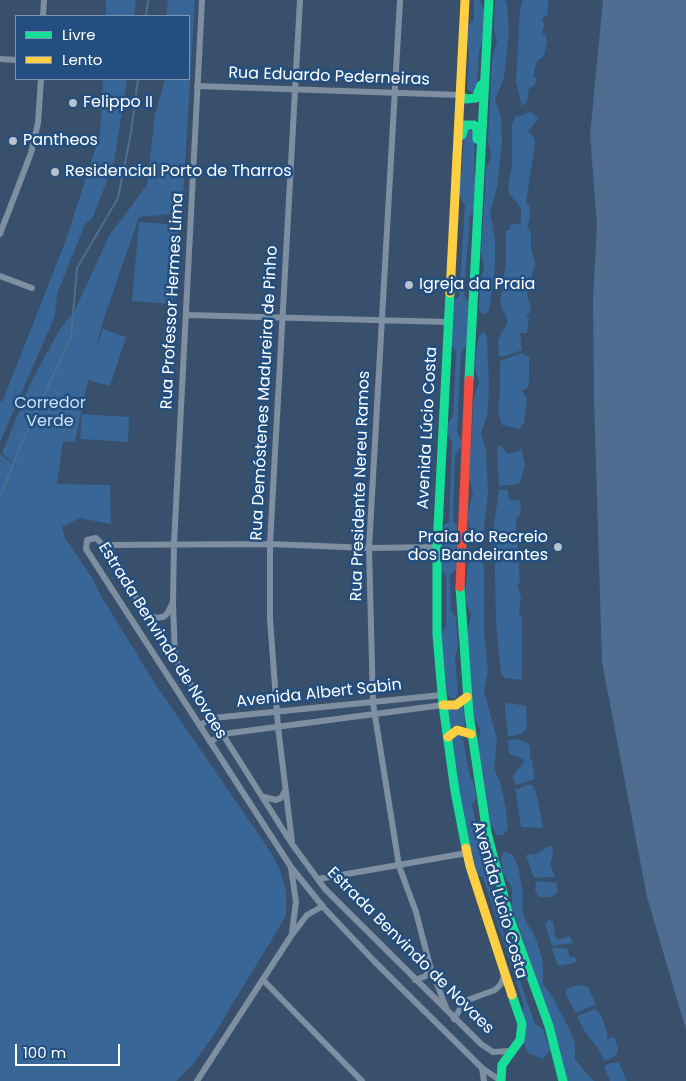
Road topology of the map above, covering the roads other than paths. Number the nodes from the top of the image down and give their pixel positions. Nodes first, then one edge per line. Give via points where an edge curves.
1 (44, 0) edge
2 (202, 0) edge
3 (300, 0) edge
4 (400, 0) edge
5 (465, 0) edge
6 (489, 0) edge
7 (44, 15) edge
8 (0, 59) edge
9 (15, 60) edge
10 (486, 65) junction
11 (41, 80) edge
12 (197, 86) junction
13 (295, 90) junction
14 (395, 94) junction
15 (460, 95) junction
16 (457, 154) junction
17 (481, 156) junction
18 (0, 234) edge
19 (0, 276) edge
20 (32, 288) dead end
21 (187, 314) junction
22 (284, 318) junction
23 (382, 319) junction
24 (448, 322) junction
25 (174, 544) junction
26 (270, 544) junction
27 (103, 545) junction
28 (437, 547) junction
29 (370, 548) junction
30 (173, 603) junction
31 (147, 614) junction
32 (175, 658) junction
33 (442, 695) junction
34 (467, 696) junction
35 (372, 702) junction
36 (443, 705) junction
37 (277, 713) junction
38 (374, 715) junction
39 (213, 718) junction
40 (200, 725) junction
41 (278, 727) junction
42 (223, 734) junction
43 (471, 734) junction
44 (448, 737) junction
45 (210, 742) junction
46 (285, 788) junction
47 (264, 797) junction
48 (292, 844) junction
49 (467, 853) junction
50 (399, 866) junction
51 (291, 867) junction
52 (318, 879) junction
53 (323, 906) junction
54 (291, 936) junction
55 (430, 966) junction
56 (504, 976) junction
57 (263, 980) junction
58 (415, 980) junction
59 (448, 1012) junction
60 (454, 1019) junction
61 (510, 1051) junction
62 (482, 1068) junction
63 (562, 1079) edge
64 (197, 1081) edge
65 (362, 1081) edge
66 (484, 1081) edge
67 (501, 1081) edge

1 - 7 street
2 - 12 street, Rua Professor Hermes Lima
3 - 13 street, Rua Demóstenes Madureira de Pinho
4 - 14 street, Rua Presidente Nereu Ramos
5 - 15 main road, Avenida Lúcio Costa
6 - 10 main road, Avenida Lúcio Costa
8 - 9 street
10 - 15 main road via 476,98 466,99
10 - 17 main road, Avenida Lúcio Costa
11 - 18 street via 40,115 31,153
12 - 13 street, Rua Eduardo Pederneiras
12 - 21 street, Rua Professor Hermes Lima
13 - 14 street, Rua Eduardo Pederneiras
13 - 22 street, Rua Demóstenes Madureira de Pinho
14 - 15 street, Rua Eduardo Pederneiras
14 - 23 street, Rua Presidente Nereu Ramos
15 - 16 main road, Avenida Lúcio Costa
16 - 17 main road via 462,129 465,125 474,125
16 - 24 main road, Avenida Lúcio Costa
17 - 34 main road, Avenida Lúcio Costa via 460,561
19 - 20 street
21 - 22 street
21 - 25 street, Rua Professor Hermes Lima
22 - 23 street
22 - 26 street, Rua Demóstenes Madureira de Pinho
23 - 24 street
23 - 29 street, Rua Presidente Nereu Ramos
24 - 28 main road, Avenida Lúcio Costa
25 - 26 street
25 - 27 street
25 - 30 street, Rua Professor Hermes Lima
26 - 29 street
26 - 37 street, Rua Demóstenes Madureira de Pinho via 270,619
27 - 31 street, Estrada Benvindo de Novaes
27 - 40 street, Estrada Benvindo de Novaes via 93,538 87,540 85,546
28 - 29 street
28 - 33 main road, Avenida Lúcio Costa via 437,634
29 - 35 street, Rua Presidente Nereu Ramos
30 - 31 street via 163,617
30 - 32 street, Rua Professor Hermes Lima
31 - 32 street, Estrada Benvindo de Novaes
32 - 39 street, Estrada Benvindo de Novaes
33 - 35 street, Avenida Albert Sabin
33 - 36 main road, Avenida Lúcio Costa
34 - 36 main road via 456,705
34 - 43 main road, Avenida Lúcio Costa
35 - 37 street, Avenida Albert Sabin
35 - 38 street, Rua Presidente Nereu Ramos
36 - 38 street, Avenida Albert Sabin
36 - 44 main road, Avenida Lúcio Costa
37 - 39 street, Avenida Albert Sabin
37 - 41 street, Rua Demóstenes Madureira de Pinho
38 - 41 street, Avenida Albert Sabin
38 - 50 street, Rua Presidente Nereu Ramos
39 - 40 street, Avenida Albert Sabin
39 - 42 street, Estrada Benvindo de Novaes
40 - 45 street, Estrada Benvindo de Novaes
41 - 42 street, Avenida Albert Sabin
41 - 46 street, Rua Demóstenes Madureira de Pinho
42 - 45 street, Avenida Albert Sabin
42 - 47 street, Estrada Benvindo de Novaes
43 - 44 main road via 457,730
43 - 63 main road, Avenida Lúcio Costa via 494,863 548,1026
44 - 49 main road, Avenida Lúcio Costa
45 - 51 street, Estrada Benvindo de Novaes
46 - 47 street via 281,798 271,800
46 - 48 street, Rua Demóstenes Madureira de Pinho
47 - 48 street, Estrada Benvindo de Novaes
48 - 52 street, Estrada Benvindo de Novaes
49 - 50 street
49 - 56 main road, Avenida Lúcio Costa
50 - 52 street
50 - 55 street, Rua Presidente Nereu Ramos via 416,912
51 - 53 street, Estrada Benvindo de Novaes
51 - 54 street via 296,902
52 - 58 street, Estrada Benvindo de Novaes
53 - 54 street via 307,915
53 - 62 street, Estrada Benvindo de Novaes
54 - 57 street
55 - 58 street via 426,976
55 - 59 street, Rua Presidente Nereu Ramos
56 - 60 street via 495,990 465,1000
56 - 61 main road, Avenida Lúcio Costa via 522,1024 520,1040
57 - 64 street
57 - 65 street
58 - 59 street, Estrada Benvindo de Novaes
59 - 60 street, Estrada Benvindo de Novaes
60 - 61 street, Estrada Benvindo de Novaes via 486,1049
61 - 67 main road, Avenida Lúcio Costa via 502,1065
62 - 66 street
62 - 67 street, Estrada Benvindo de Novaes

